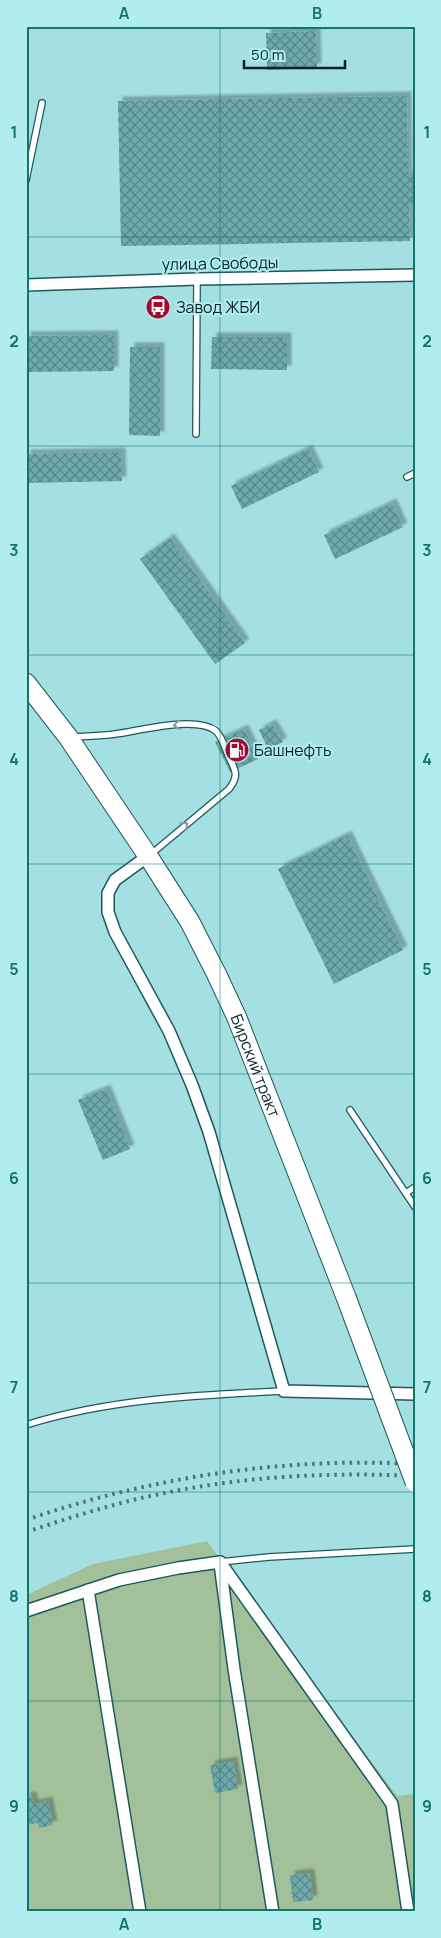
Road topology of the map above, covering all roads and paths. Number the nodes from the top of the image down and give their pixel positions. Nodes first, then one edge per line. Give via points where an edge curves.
1 (42, 103) dead end
2 (26, 180) edge
3 (415, 275) edge
4 (197, 279) junction
5 (26, 285) edge
6 (196, 434) dead end
7 (415, 473) edge
8 (407, 477) dead end
9 (26, 683) edge
10 (68, 738) junction
11 (148, 856) junction
12 (350, 1110) dead end
13 (415, 1187) edge
14 (406, 1193) junction
15 (415, 1207) edge
16 (284, 1391) junction
17 (415, 1394) edge
18 (26, 1425) edge
19 (415, 1482) edge
20 (415, 1549) edge
21 (220, 1562) junction
22 (88, 1590) junction
23 (26, 1611) edge
24 (140, 1912) edge
25 (273, 1912) edge
26 (408, 1912) edge

1 - 2 lane
3 - 4 street, улица Свободы
4 - 5 street, улица Свободы
4 - 6 lane
7 - 8 lane
9 - 10 main road, Бирский тракт
10 - 11 main road, Бирский тракт
11 -> 10 lane via 235,781 236,773 220,736 206,726 191,724
11 - 16 street via 115,880 108,893 108,912 115,932 168,1031 203,1116
11 - 19 main road, Бирский тракт, bridge via 190,922 233,1011
12 - 14 lane
13 - 14 lane
14 - 15 lane
16 - 17 street
16 - 18 lane via 144,1401 92,1409
20 - 21 lane
21 - 22 street via 119,1580
21 - 25 street
21 - 26 street via 392,1804
22 - 23 street
22 - 24 street

